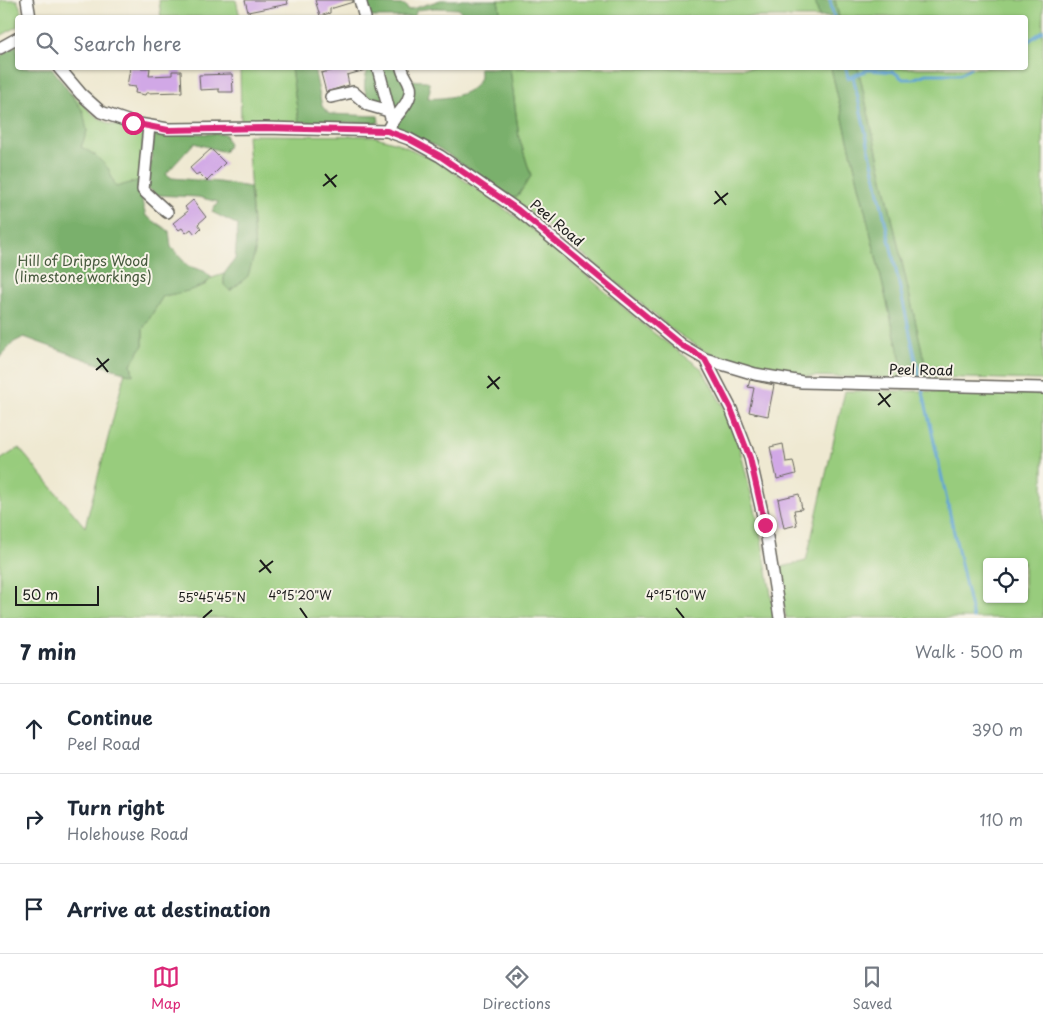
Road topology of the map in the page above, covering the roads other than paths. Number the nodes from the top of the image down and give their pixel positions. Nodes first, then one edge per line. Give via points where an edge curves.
1 (27, 0) edge
2 (360, 0) edge
3 (30, 15) edge
4 (363, 15) edge
5 (15, 40) edge
6 (0, 48) edge
7 (61, 70) edge
8 (378, 70) edge
9 (402, 70) edge
10 (331, 97) dead end
11 (390, 121) junction
12 (149, 126) junction
13 (167, 212) dead end
14 (705, 359) junction
15 (1043, 388) edge
16 (780, 618) edge

1 - 3 street
2 - 4 street
5 - 6 street
7 - 12 street, Peel Road via 101,112
8 - 11 street
9 - 11 street via 410,87 408,101
10 - 11 street via 353,92
11 - 12 street, Peel Road via 265,128 168,130
11 - 14 street, Peel Road via 409,139 440,156 518,210 681,345
12 - 13 street via 143,190
14 - 15 street, Peel Road via 755,374 802,382
14 - 16 street via 731,409 750,458

